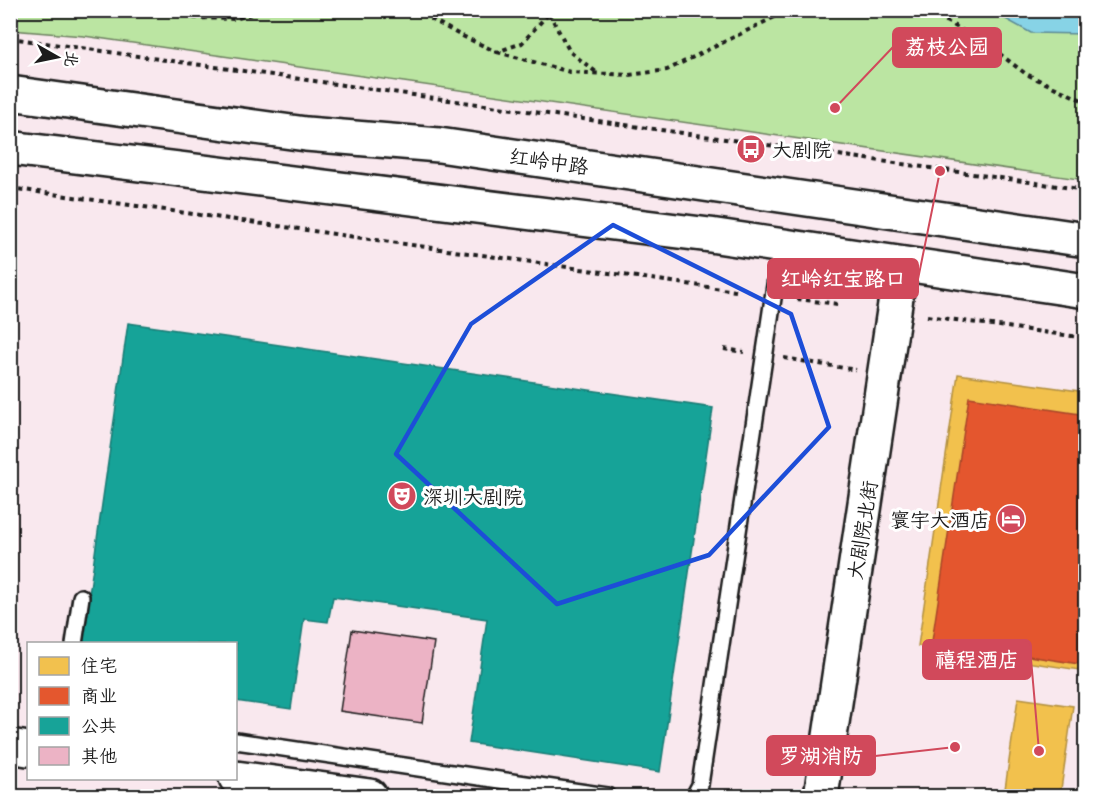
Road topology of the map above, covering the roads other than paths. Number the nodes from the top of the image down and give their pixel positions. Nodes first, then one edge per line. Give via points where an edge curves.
1 (10, 93) edge
2 (10, 148) edge
3 (1086, 240) edge
4 (781, 245) junction
5 (901, 264) junction
6 (1086, 291) edge
7 (81, 597) dead end
8 (74, 642) edge
9 (237, 741) edge
10 (10, 746) edge
11 (27, 749) edge
12 (237, 778) edge
13 (370, 796) edge
14 (607, 796) edge
15 (694, 796) edge
16 (822, 796) edge

1 - 3 main road, 红岭中路 via 306,134 439,145
2 - 4 main road
4 - 5 main road
4 - 15 lane via 700,785
5 - 6 main road
5 - 16 main road, 大剧院北街
7 - 8 lane
9 - 14 lane
10 - 11 main road
12 - 13 main road

